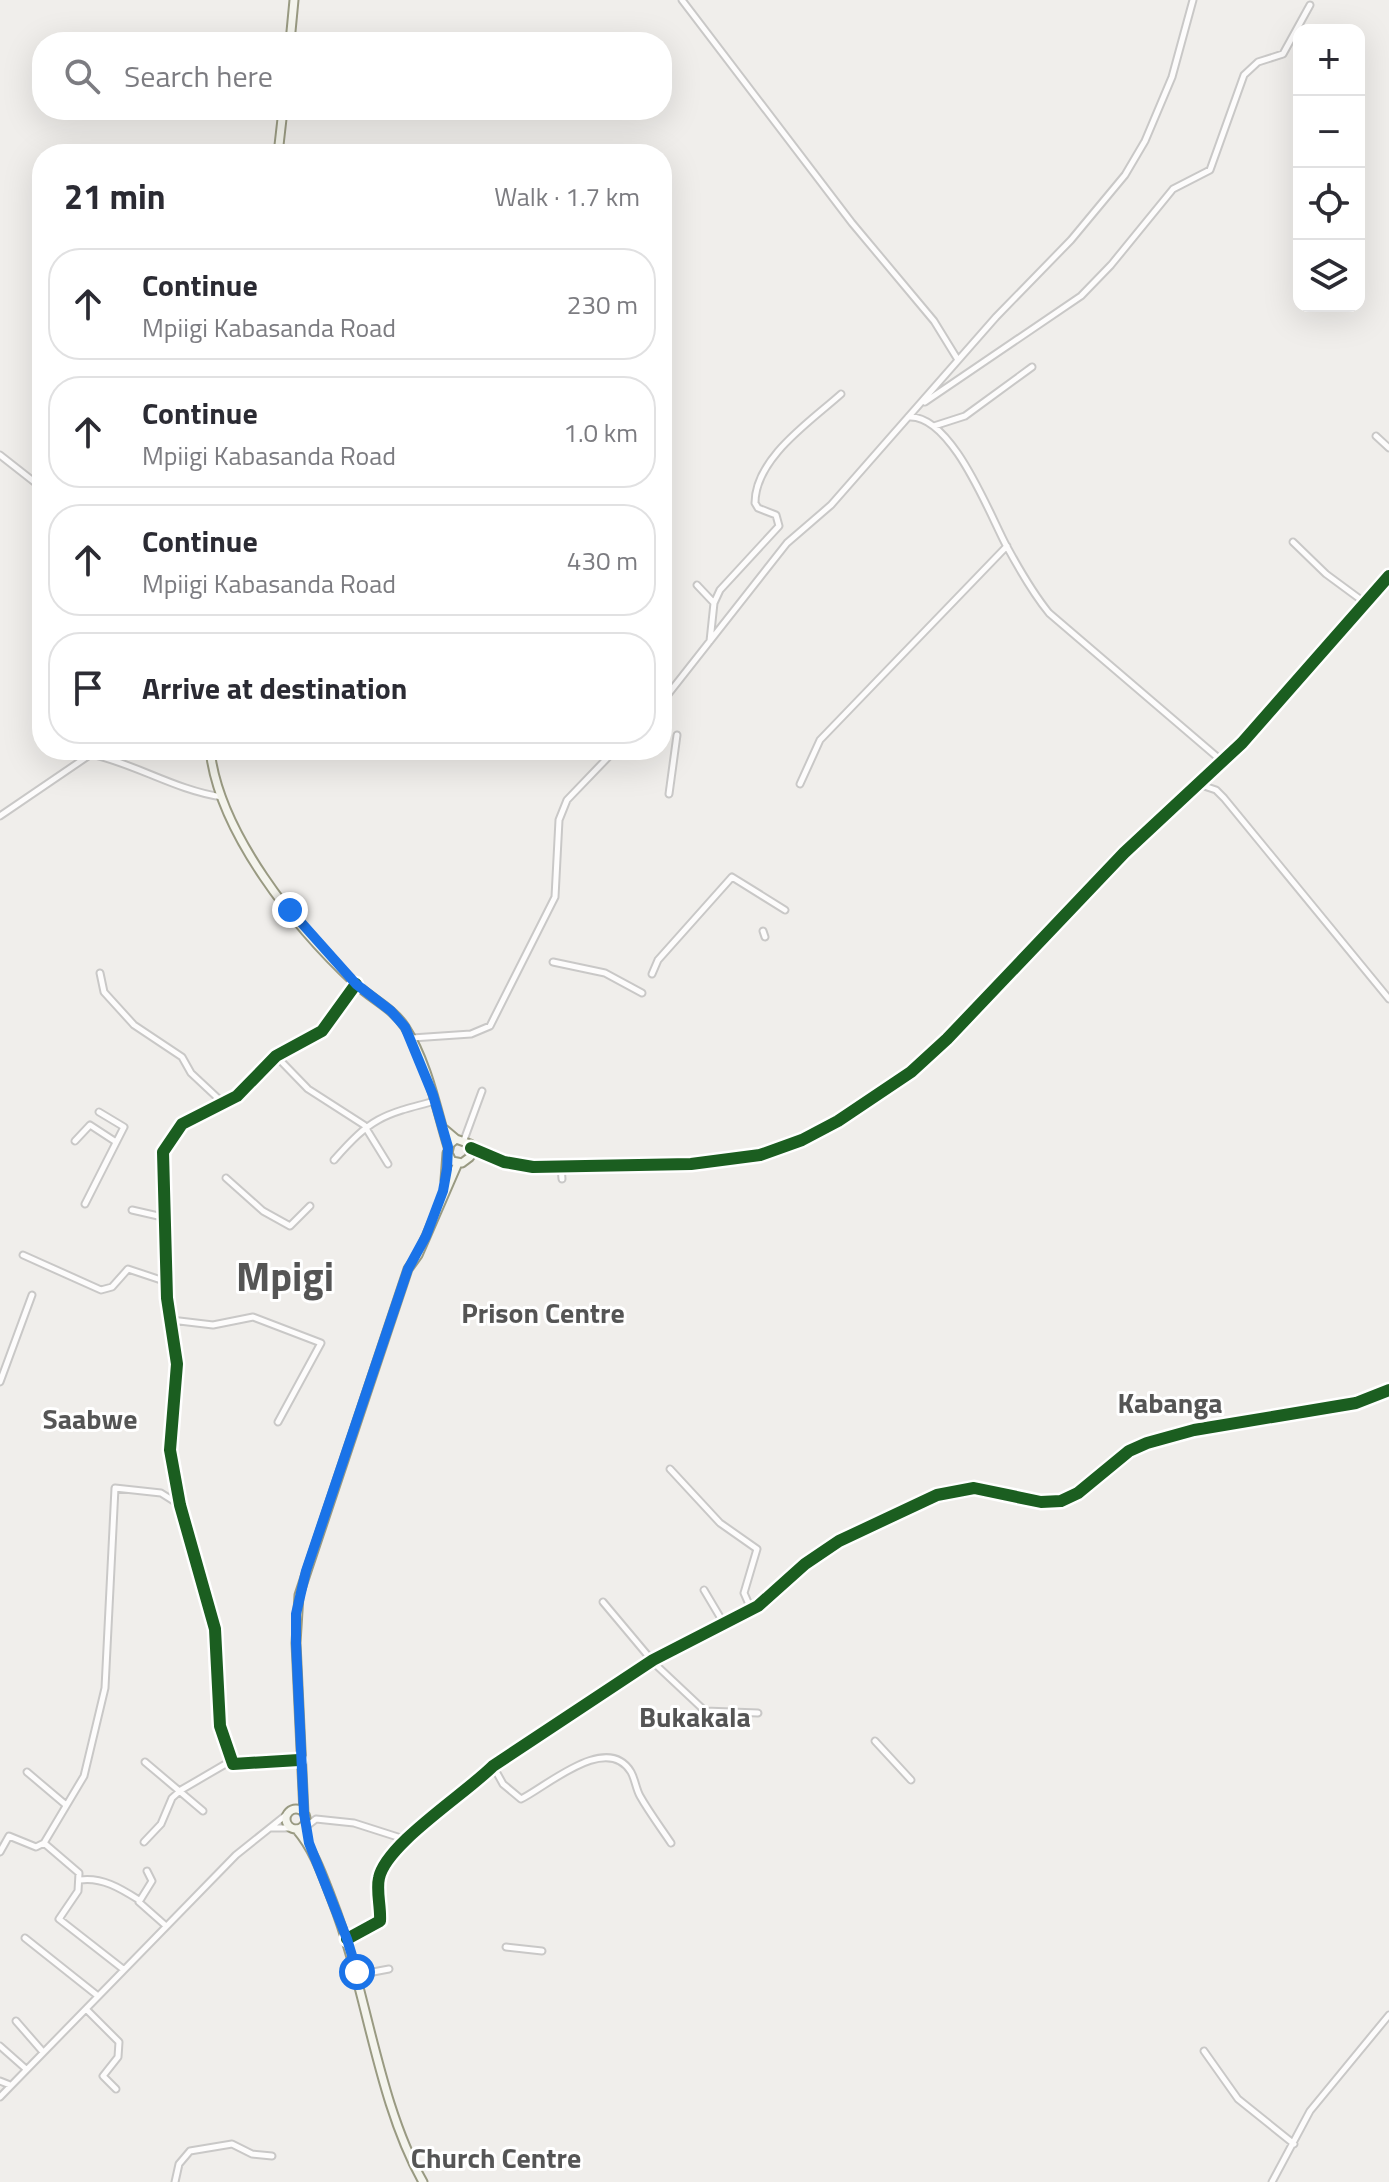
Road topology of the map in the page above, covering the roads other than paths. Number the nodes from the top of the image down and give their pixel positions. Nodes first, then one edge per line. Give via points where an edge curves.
1 (294, 0) edge
2 (682, 0) edge
3 (1193, 0) edge
4 (1310, 5) dead end
5 (291, 32) edge
6 (282, 120) edge
7 (279, 144) edge
8 (958, 360) junction
9 (1032, 367) dead end
10 (841, 394) dead end
11 (920, 405) junction
12 (908, 417) junction
13 (934, 426) junction
14 (1376, 436) dead end
15 (1389, 448) edge
16 (0, 455) edge
17 (32, 480) edge
18 (1293, 542) dead end
19 (1007, 546) junction
20 (1389, 576) edge
21 (697, 585) dead end
22 (1364, 602) junction
23 (714, 603) junction
24 (710, 641) junction
25 (672, 689) edge
26 (677, 735) dead end
27 (80, 760) edge
28 (119, 760) edge
29 (211, 760) edge
30 (605, 760) edge
31 (1223, 762) junction
32 (800, 784) dead end
33 (1201, 785) junction
34 (669, 794) dead end
35 (222, 797) junction
36 (0, 816) edge
37 (785, 910) dead end
38 (553, 962) dead end
39 (100, 973) dead end
40 (652, 974) dead end
41 (356, 984) junction
42 (642, 993) dead end
43 (1389, 999) edge
44 (411, 1039) junction
45 (276, 1056) junction
46 (482, 1091) dead end
47 (435, 1101) junction
48 (222, 1103) junction
49 (99, 1112) dead end
50 (364, 1125) junction
51 (443, 1128) junction
52 (460, 1139) junction
53 (75, 1141) dead end
54 (116, 1142) junction
55 (448, 1150) junction
56 (471, 1152) junction
57 (334, 1160) dead end
58 (458, 1163) junction
59 (388, 1164) dead end
60 (561, 1167) junction
61 (226, 1178) dead end
62 (562, 1179) dead end
63 (443, 1191) junction
64 (85, 1204) dead end
65 (310, 1206) dead end
66 (132, 1210) dead end
67 (167, 1218) junction
68 (23, 1255) dead end
69 (167, 1282) junction
70 (32, 1295) dead end
71 (171, 1320) junction
72 (0, 1382) edge
73 (1389, 1390) edge
74 (278, 1422) dead end
75 (670, 1469) dead end
76 (180, 1505) junction
77 (704, 1590) dead end
78 (603, 1602) dead end
79 (751, 1609) junction
80 (723, 1622) junction
81 (653, 1660) junction
82 (758, 1713) dead end
83 (875, 1741) dead end
84 (299, 1760) junction
85 (145, 1762) dead end
86 (229, 1762) junction
87 (493, 1766) junction
88 (27, 1772) dead end
89 (911, 1780) dead end
90 (181, 1790) junction
91 (303, 1790) junction
92 (66, 1806) junction
93 (293, 1809) junction
94 (203, 1811) dead end
95 (304, 1813) junction
96 (286, 1815) junction
97 (307, 1824) junction
98 (270, 1828) junction
99 (294, 1828) junction
100 (404, 1839) junction
101 (144, 1842) dead end
102 (44, 1843) junction
103 (309, 1843) junction
104 (671, 1843) dead end
105 (0, 1852) edge
106 (147, 1871) dead end
107 (80, 1880) junction
108 (139, 1900) junction
109 (166, 1925) junction
110 (25, 1938) dead end
111 (347, 1939) junction
112 (506, 1947) dead end
113 (542, 1951) dead end
114 (123, 1969) junction
115 (389, 1969) dead end
116 (357, 1975) junction
117 (98, 1996) junction
118 (86, 2009) junction
119 (1389, 2015) edge
120 (16, 2021) dead end
121 (0, 2046) edge
122 (1204, 2051) dead end
123 (43, 2052) junction
124 (26, 2069) junction
125 (0, 2081) edge
126 (10, 2085) junction
127 (116, 2089) dead end
128 (0, 2097) edge
129 (1294, 2144) junction
130 (272, 2156) dead end
131 (175, 2182) edge
132 (423, 2182) edge
133 (1272, 2182) edge

1 - 5 main road
2 - 8 street via 934,321
3 - 8 street via 1172,77 1134,161 1071,240
4 - 11 street via 1283,54 1258,62 1244,75 1210,170 1173,189 1081,296
6 - 7 main road
8 - 11 street
9 - 13 street via 965,416
10 - 23 street via 784,446 762,477 755,503 776,515 779,526
11 - 12 street
12 - 13 street
12 - 24 street via 831,505 787,543
13 - 19 street via 963,459
14 - 15 street
16 - 17 street
18 - 22 street
19 - 31 street via 1059,624
19 - 32 street via 829,730
20 - 22 street
21 - 23 street
22 - 31 street
23 - 24 street
24 - 25 street
26 - 34 street
27 - 36 street
28 - 35 street via 172,784
29 - 35 main road
30 - 44 street via 567,800 559,820 555,897 485,1034
31 - 33 street
33 - 43 street via 1224,798
33 - 60 street via 1124,853 932,1053 838,1121 802,1140 740,1159
35 - 41 main road via 262,871
37 - 40 street via 732,877 668,947
38 - 42 street via 605,973
39 - 48 street via 104,992 134,1025 182,1057
41 - 44 main road via 391,1011
41 - 45 street via 324,1029
44 - 47 main road
45 - 48 street via 241,1093
45 - 50 street via 308,1089
46 - 52 street
47 - 50 street via 387,1113
47 - 51 main road
48 - 67 street via 182,1124 163,1152
49 - 54 street via 124,1127
50 - 57 street
50 - 59 street
51 - 52 main road
51 - 55 main road
52 - 55 main road
52 - 56 main road
53 - 54 street via 90,1125
54 - 64 street
55 - 58 main road
55 - 63 main road
56 - 58 main road
56 - 60 street via 504,1162
58 - 63 main road
60 - 62 street
61 - 65 street via 263,1211 290,1226
63 - 84 main road via 408,1269 299,1595
66 - 67 street
67 - 69 street
68 - 69 street via 101,1290 112,1287 128,1269
69 - 71 street
70 - 72 street
71 - 74 street via 213,1325 253,1317 321,1343
71 - 76 street via 177,1364 170,1450
73 - 79 street via 1356,1403 1147,1443 1061,1501 974,1488 937,1495 839,1541
75 - 79 street via 720,1523 757,1549 744,1593
76 - 86 street via 215,1629 220,1726
76 - 92 street via 161,1493 115,1488 105,1688 87,1768
77 - 80 street
78 - 81 street
79 - 80 street
80 - 81 street
81 - 82 street via 705,1711
81 - 87 street
83 - 89 street
84 - 86 street
84 - 91 main road
85 - 90 street
86 - 90 street
87 - 100 street
87 - 104 street via 503,1784 521,1799 588,1761 617,1760 631,1771 639,1794
88 - 92 street
90 - 94 street
90 - 101 street
91 - 93 main road
91 - 95 main road
92 - 102 street
93 - 95 main road
93 - 96 main road
95 - 97 main road
96 - 98 street
96 - 99 main road
97 - 99 main road
97 - 100 street via 316,1819 343,1821
97 - 103 main road
98 - 99 street
98 - 109 street
99 - 103 main road
100 - 111 street via 383,1865 378,1881 380,1921
102 - 105 street via 36,1847 9,1836
102 - 107 street via 71,1863
103 - 111 main road
106 - 108 street via 151,1884
107 - 108 street via 94,1878
107 - 114 street via 59,1919
108 - 109 street
109 - 114 street
110 - 117 street
111 - 116 main road
112 - 113 street
114 - 117 street
115 - 116 street
116 - 132 main road via 395,2115
117 - 118 street
118 - 123 street
118 - 127 street via 119,2042 118,2057 103,2076
119 - 129 street via 1310,2111
120 - 123 street
121 - 124 street
122 - 129 street via 1238,2099
123 - 124 street
124 - 126 street
125 - 126 street
126 - 128 street
129 - 133 street
130 - 131 street via 232,2144 190,2151 179,2164

